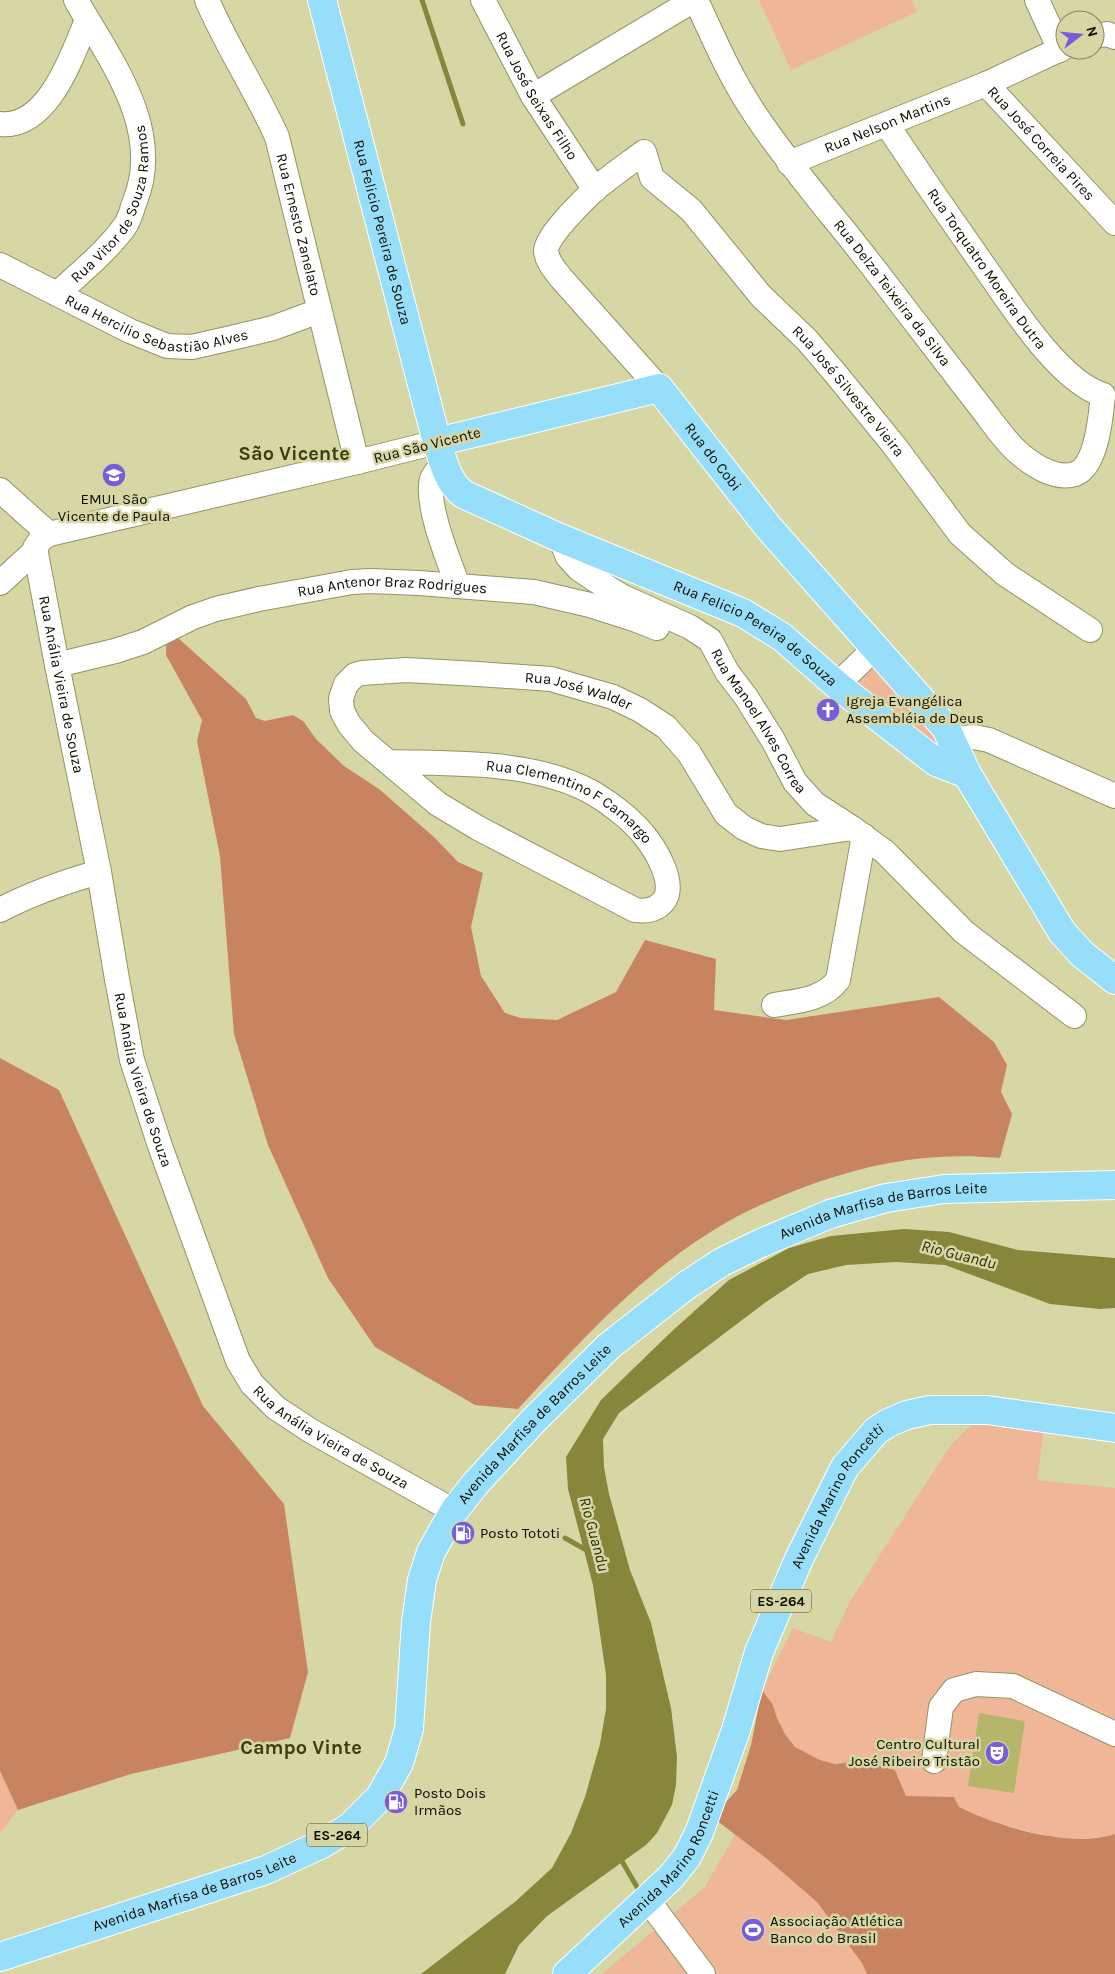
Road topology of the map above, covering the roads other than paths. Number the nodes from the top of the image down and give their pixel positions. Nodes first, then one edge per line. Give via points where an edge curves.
1 (207, 0) edge
2 (322, 0) edge
3 (483, 0) edge
4 (695, 0) edge
5 (1037, 0) edge
6 (82, 10) edge
7 (1055, 33) edge
8 (1055, 52) edge
9 (986, 84) junction
10 (533, 96) junction
11 (0, 124) edge
12 (887, 125) junction
13 (644, 152) joint
14 (789, 163) junction
15 (595, 190) junction
16 (1115, 223) edge
17 (0, 265) edge
18 (58, 294) junction
19 (319, 311) junction
20 (659, 388) junction
21 (1109, 388) edge
22 (440, 453) junction
23 (357, 462) junction
24 (0, 490) edge
25 (560, 538) junction
26 (42, 542) junction
27 (2, 584) edge
28 (458, 586) junction
29 (1090, 630) dead end
30 (875, 648) junction
31 (57, 665) junction
32 (724, 666) junction
33 (837, 685) junction
34 (952, 738) junction
35 (389, 762) junction
36 (967, 774) junction
37 (1115, 796) edge
38 (858, 832) junction
39 (99, 872) junction
40 (0, 910) edge
41 (635, 910) joint
42 (1115, 980) edge
43 (774, 1005) dead end
44 (1074, 1016) dead end
45 (1115, 1185) edge
46 (1115, 1428) edge
47 (454, 1511) junction
48 (1115, 1734) edge
49 (934, 1761) dead end
50 (647, 1899) junction
51 (0, 1956) edge
52 (567, 1974) edge
53 (703, 1974) edge

1 - 19 street, Rua Ernesto Zanelato via 277,137
2 - 22 main road, Rua Felicio Pereira de Souza
3 - 10 street, Rua José Seixas Filho
4 - 10 street, Rua Delza Teixeira da Silva
4 - 14 street, Rua Delza Teixeira da Silva via 734,81
5 - 7 street
6 - 11 street via 74,52 49,98 38,112 26,120
6 - 18 street, Rua Vitor de Souza Ramos via 111,58 131,102 142,135 144,161 139,192 126,225
8 - 9 street, Rua José Correia Pires
9 - 12 street, Rua Nelson Martins
9 - 16 street, Rua José Correia Pires
10 - 15 street, Rua José Seixas Filho
12 - 14 street, Rua Nelson Martins
12 - 21 street, Rua Torquatro Moreira Dutra via 946,214 1026,324 1084,387
13 - 15 street, Rua do Cobi
13 - 29 street, Rua José Silvestre Vieira via 652,178 691,210 760,296 807,340 893,444 960,534 1005,574
14 - 21 street, Rua Delza Teixeira da Silva via 1020,454 1052,473 1068,476 1079,472 1092,452
15 - 20 street, Rua do Cobi via 549,241 548,260
17 - 18 street, Rua Hercilio Sebastião Alves
18 - 19 street, Rua Hercilio Sebastião Alves via 167,346 192,347 227,339 273,328
19 - 23 street, Rua Ernesto Zanelato
20 - 22 main road, Rua São Vicente
20 - 30 main road, Rua do Cobi via 769,528
22 - 23 street, Rua São Vicente
22 - 25 main road, Rua Felicio Pereira de Souza via 453,484 463,494
22 - 28 street via 432,477 432,500
23 - 26 street, Rua São Vicente
24 - 26 street
25 - 32 street, Rua Manoel Alves Correa via 568,556 579,569 622,596 703,634 714,646
25 - 33 main road, Rua Felicio Pereira de Souza via 743,613 782,637
26 - 27 street
26 - 31 street, Rua Anália Vieira de Souza
28 - 31 street, Rua Antenor Braz Rodrigues via 370,580 259,599 193,617 143,642
28 - 32 street, Rua Antenor Braz Rodrigues via 534,592 590,605 634,619 694,645
30 - 33 street
30 - 34 main road, Rua do Cobi via 935,714
31 - 39 street, Rua Anália Vieira de Souza
32 - 38 street, Rua Manoel Alves Correa via 766,726 795,782 815,804
33 - 36 main road, Rua Felicio Pereira de Souza via 936,762
34 - 36 main road, Rua do Cobi
34 - 37 street via 988,740
35 - 38 street, Rua José Walder via 363,741 342,711 342,690 355,675 406,670 551,679 613,696 666,727 689,753 726,814 744,828 761,836 780,839
35 - 41 street, Rua José Walder via 438,804
35 - 41 street, Rua Clementino F Camargo via 523,770 564,781 594,794 643,834 665,871 668,890 662,903 653,909
36 - 42 main road via 1062,932 1082,954
38 - 43 street via 838,980 815,997
38 - 44 street, Rua Manoel Alves Correa via 885,852 964,932
39 - 40 street via 52,886
39 - 47 street, Rua Anália Vieira de Souza via 132,1060 238,1361 252,1384 276,1408
45 - 47 main road, Avenida Marfisa de Barros Leite / ES-264 via 944,1189 886,1198 830,1214 722,1262 687,1285 610,1346 535,1419
46 - 50 main road, Avenida Marino Roncetti / ES-264 via 987,1410 930,1410 888,1423 876,1431 845,1467 800,1559 759,1652 736,1730 691,1849 671,1876
47 - 51 main road, Avenida Marfisa de Barros Leite / ES-264 via 431,1552 422,1580 409,1729 398,1763 380,1797 350,1827 266,1870
48 - 49 street via 1013,1686 976,1684 954,1690 941,1707
50 - 52 main road, Avenida Marino Roncetti / ES-264
50 - 53 street

